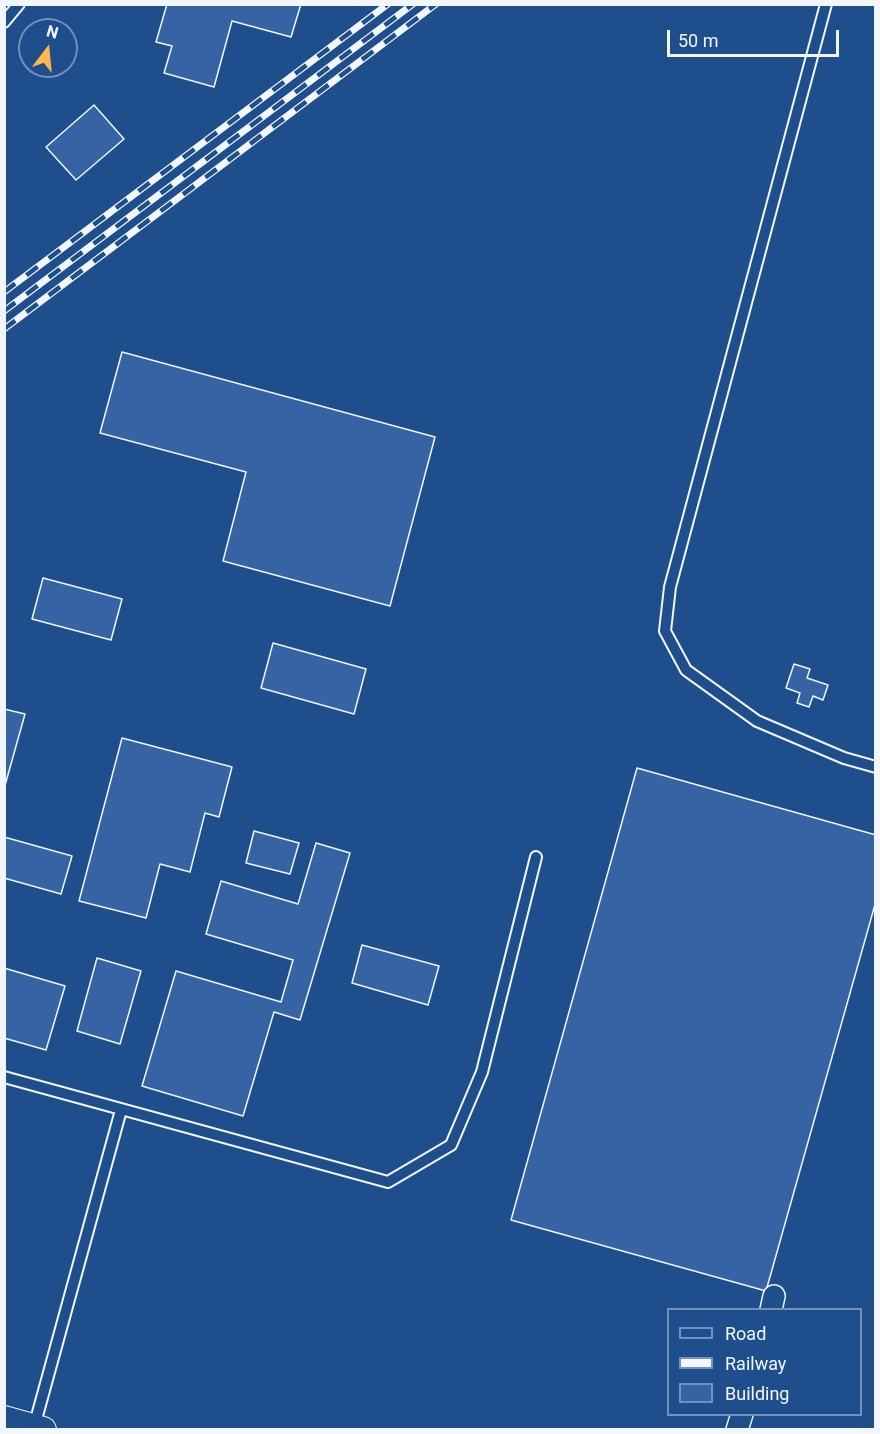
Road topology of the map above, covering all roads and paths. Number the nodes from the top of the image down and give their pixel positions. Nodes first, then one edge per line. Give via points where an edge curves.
1 (20, 4) edge
2 (826, 4) edge
3 (4, 22) edge
4 (876, 767) edge
5 (536, 857) dead end
6 (4, 1077) edge
7 (121, 1110) junction
8 (22, 1425) edge

1 - 3 lane
2 - 4 lane via 670,587 665,631 686,670 757,722
5 - 7 lane via 482,1072 451,1145 388,1182
6 - 7 lane
7 - 8 lane

